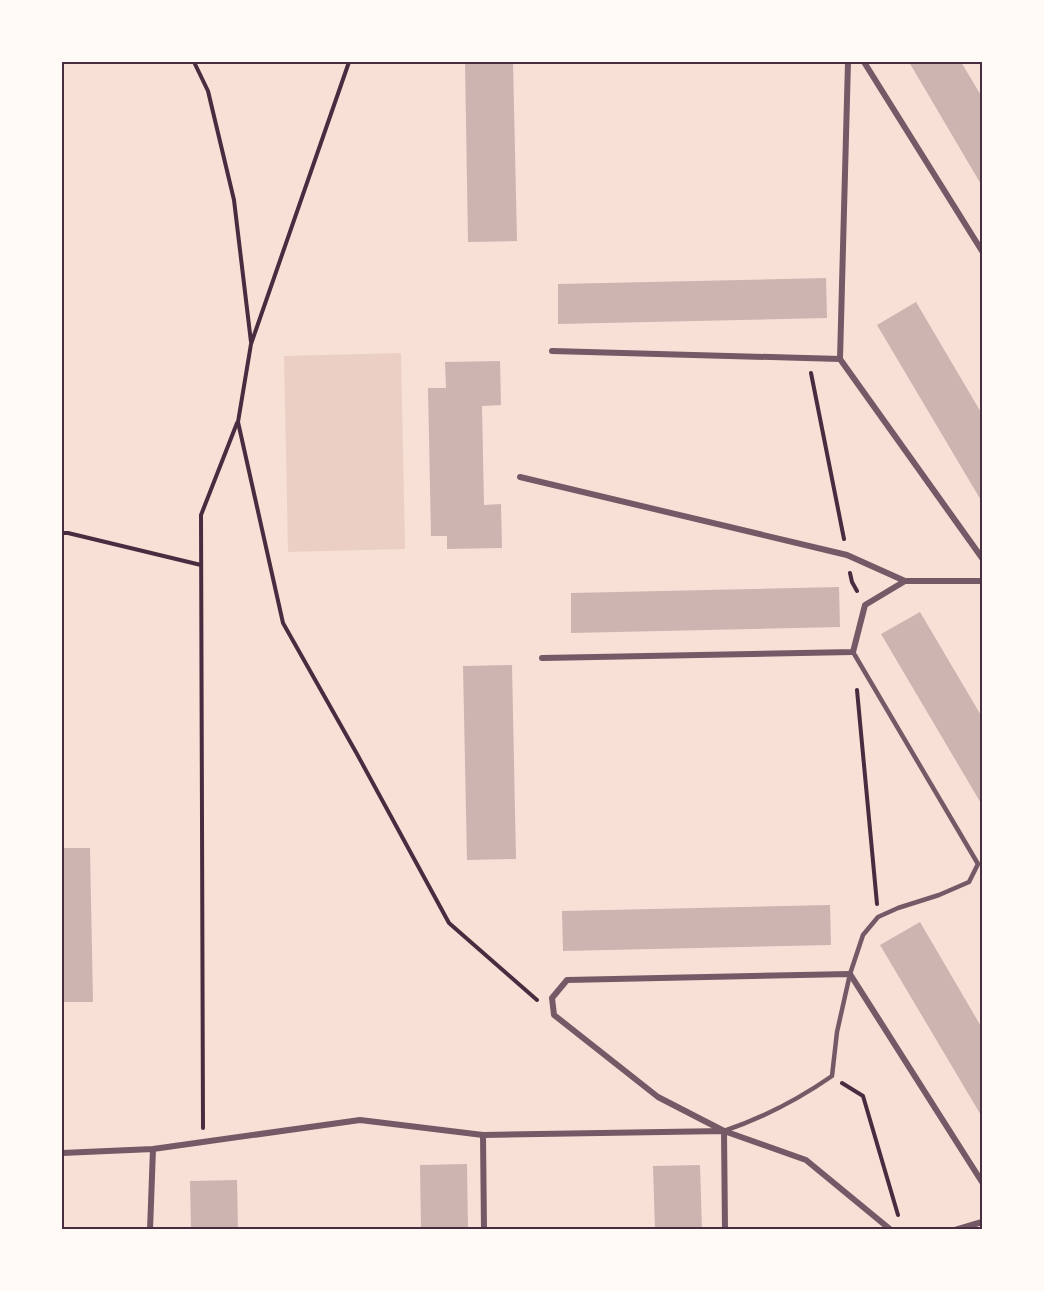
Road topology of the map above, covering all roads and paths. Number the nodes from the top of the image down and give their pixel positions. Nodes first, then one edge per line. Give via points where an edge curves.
1 (194, 62) edge
2 (349, 62) edge
3 (848, 62) edge
4 (864, 62) edge
5 (982, 251) edge
6 (252, 344) junction
7 (552, 351) dead end
8 (808, 358) junction
9 (840, 359) junction
10 (238, 422) junction
11 (520, 477) dead end
12 (62, 533) edge
13 (847, 555) junction
14 (982, 558) edge
15 (201, 565) junction
16 (905, 580) junction
17 (982, 581) edge
18 (865, 605) junction
19 (853, 652) junction
20 (542, 658) dead end
21 (857, 687) dead end
22 (878, 917) junction
23 (850, 974) junction
24 (554, 1015) junction
25 (832, 1076) junction
26 (724, 1131) junction
27 (483, 1135) junction
28 (203, 1142) junction
29 (153, 1149) junction
30 (62, 1153) edge
31 (982, 1182) edge
32 (899, 1218) dead end
33 (980, 1225) edge
34 (150, 1230) edge
35 (484, 1230) edge
36 (725, 1230) edge
37 (891, 1230) edge
38 (955, 1230) edge

1 - 6 path via 208,91 234,200
2 - 6 path
3 - 9 street
4 - 5 street
6 - 10 path
7 - 8 street
8 - 9 street
8 - 13 path
9 - 14 street
10 - 15 path via 201,514
10 - 24 path via 283,623 449,923
11 - 13 street
12 - 15 path
13 - 16 street
13 - 18 path via 852,582
15 - 28 path
16 - 17 street
16 - 18 street
18 - 19 street
19 - 20 street
19 - 22 lane via 978,864 969,882
21 - 22 path
22 - 23 lane via 863,935
23 - 24 street via 567,980 552,998
23 - 25 lane
23 - 31 street
24 - 26 street via 658,1097
25 - 26 lane via 750,1122
25 - 32 path via 863,1096
26 - 27 street
26 - 36 street
26 - 37 street via 806,1160
27 - 28 street via 360,1120
27 - 35 street
28 - 29 street
29 - 30 street
29 - 34 street
33 - 38 street

